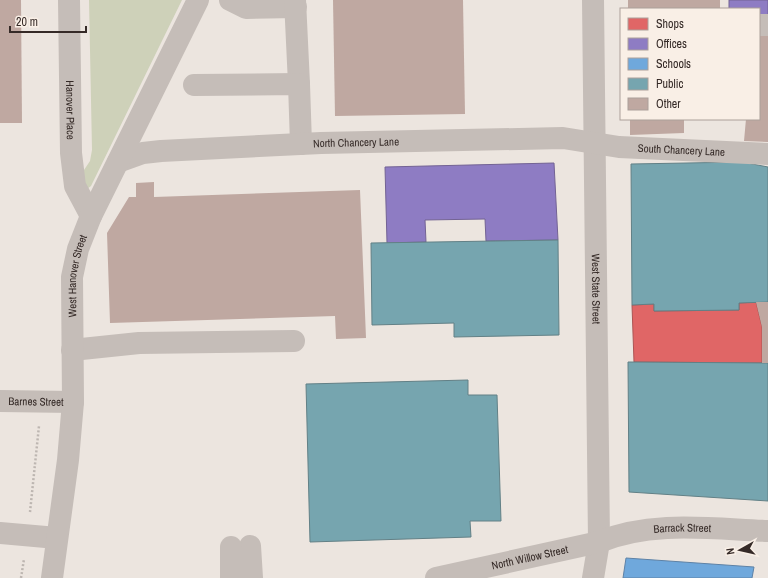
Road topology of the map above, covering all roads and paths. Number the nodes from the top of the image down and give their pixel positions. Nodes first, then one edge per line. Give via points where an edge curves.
1 (69, 0) edge
2 (198, 0) edge
3 (230, 0) edge
4 (593, 0) edge
5 (295, 3) edge
6 (299, 84) junction
7 (194, 85) dead end
8 (595, 142) junction
9 (301, 144) junction
10 (768, 154) edge
11 (118, 162) junction
12 (91, 216) junction
13 (294, 341) dead end
14 (72, 350) junction
15 (0, 401) edge
16 (41, 401) junction
17 (73, 402) junction
18 (768, 531) edge
19 (0, 533) edge
20 (28, 536) junction
21 (57, 538) junction
22 (599, 542) junction
23 (21, 578) edge
24 (52, 578) edge
25 (231, 578) edge
26 (252, 578) edge
27 (436, 578) edge
28 (593, 578) edge

1 - 12 street, Hanover Place via 72,161 75,186
2 - 11 street, West Hanover Street
3 - 5 street via 246,8
4 - 8 street, West State Street
5 - 6 street
6 - 7 street
6 - 9 street
8 - 9 street, North Chancery Lane via 563,138
8 - 10 street, South Chancery Lane via 619,147
8 - 22 street, West State Street
9 - 11 street, North Chancery Lane via 161,151 143,153
11 - 12 street, West Hanover Street
12 - 14 street, West Hanover Street via 78,249 72,277
13 - 14 street via 140,343
14 - 17 street, West Hanover Street
15 - 16 street, Barnes Street
16 - 17 street, Barnes Street
16 - 20 path
17 - 21 street, West Hanover Street
18 - 22 street, Barrack Street via 652,528 617,535
19 - 20 street
20 - 21 street
20 - 23 path
21 - 24 street, West Hanover Street
22 - 27 street, North Willow Street
22 - 28 street, West State Street
25 - 26 street via 240,547

